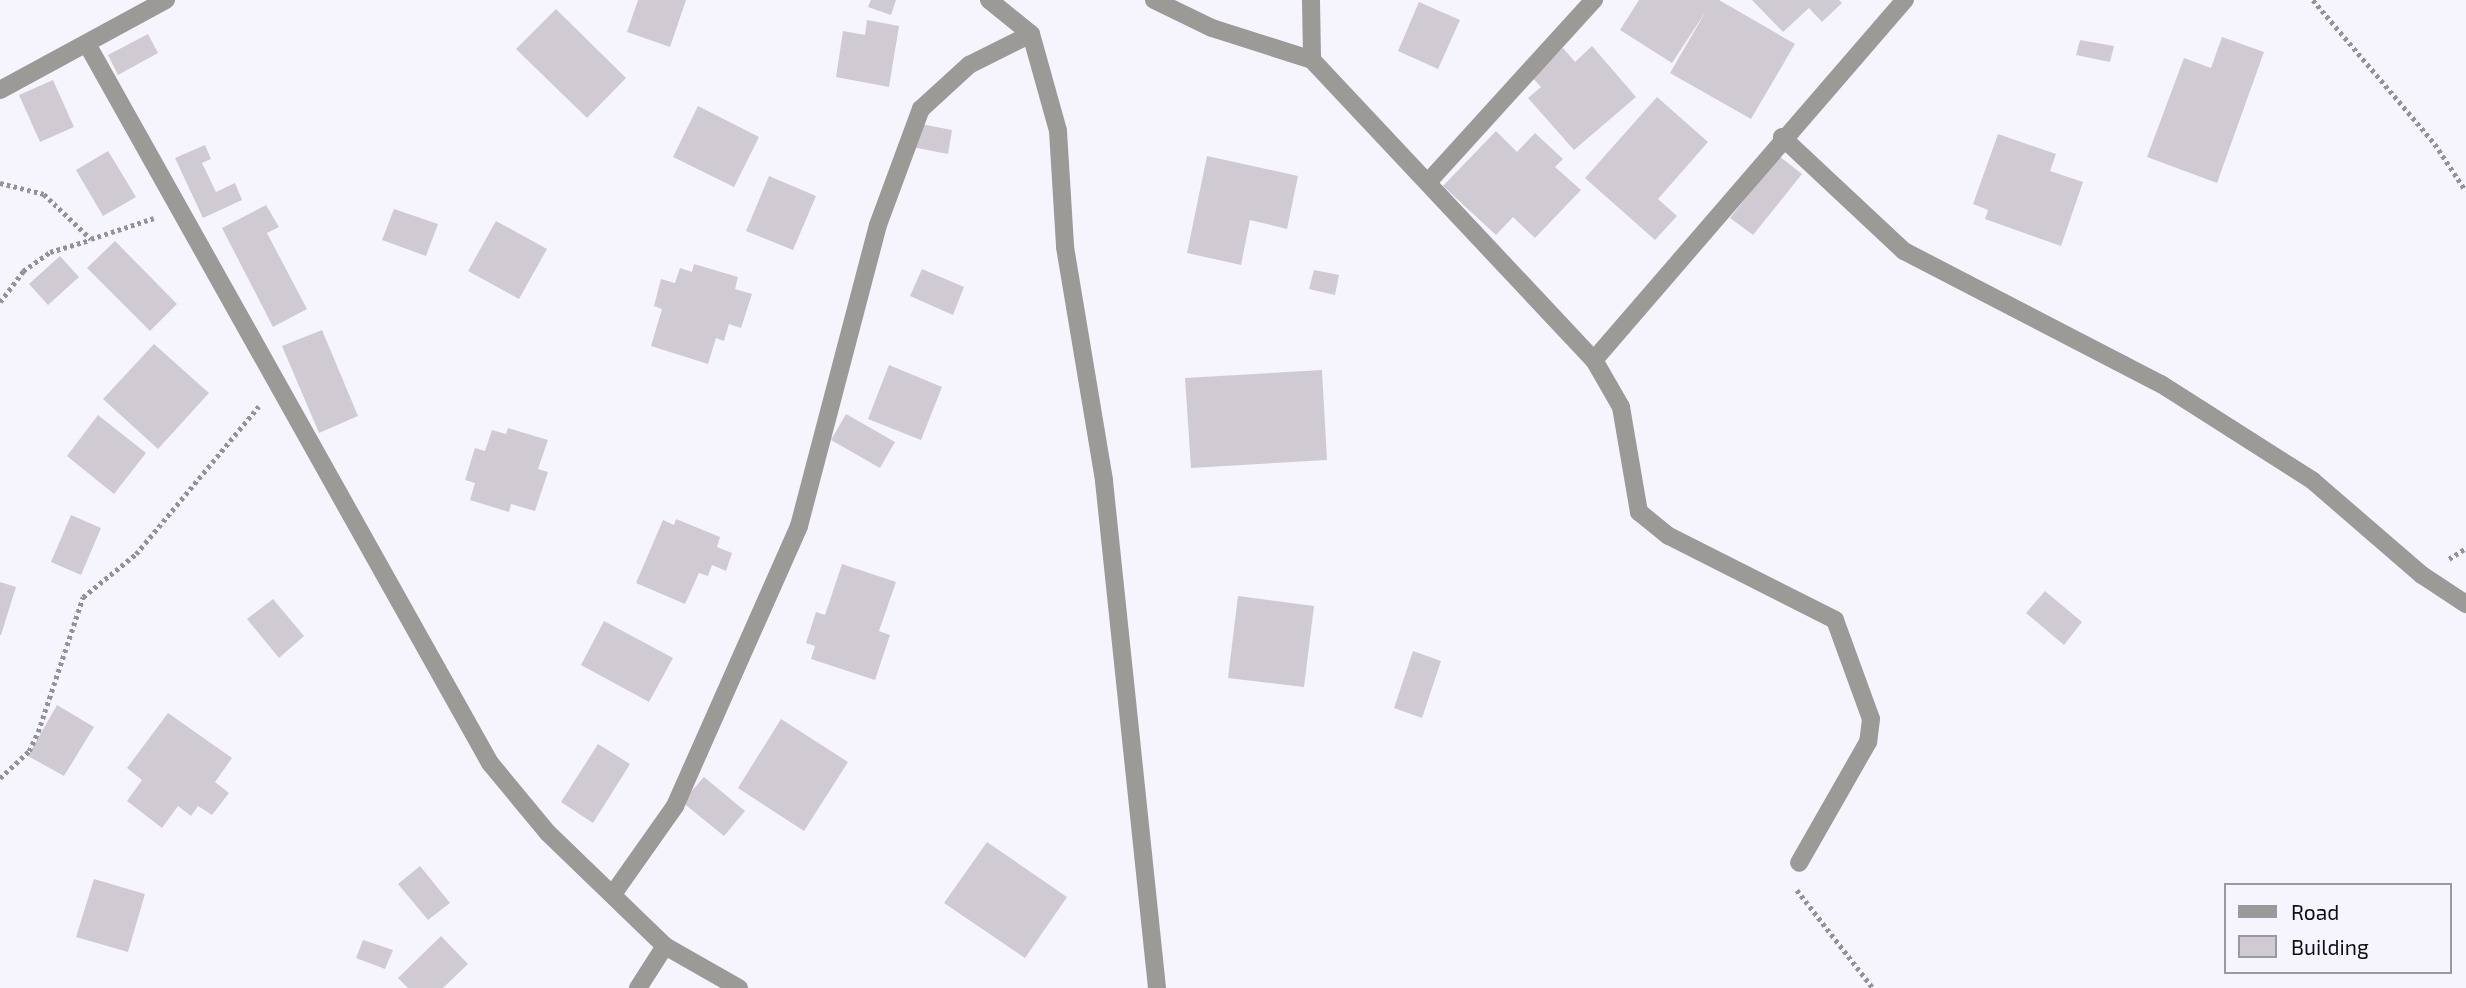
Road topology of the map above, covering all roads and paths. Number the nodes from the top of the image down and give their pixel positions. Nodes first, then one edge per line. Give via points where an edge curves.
1 (166, 0) edge
2 (989, 0) edge
3 (1154, 0) edge
4 (1311, 0) edge
5 (1594, 0) edge
6 (1905, 0) edge
7 (2313, 0) edge
8 (1031, 34) junction
9 (87, 44) junction
10 (1312, 60) junction
11 (0, 90) edge
12 (1782, 137) junction
13 (1430, 180) junction
14 (0, 183) edge
15 (2466, 191) edge
16 (180, 208) junction
17 (91, 239) junction
18 (0, 302) edge
19 (1594, 360) junction
20 (278, 384) junction
21 (2466, 604) edge
22 (0, 778) edge
23 (1799, 863) joint
24 (613, 894) junction
25 (666, 946) junction
26 (638, 988) edge
27 (739, 988) edge
28 (1157, 988) edge
29 (1873, 988) edge

1 - 9 street
2 - 8 street
3 - 10 street via 1212,28
4 - 10 street
5 - 13 street
6 - 12 street
7 - 15 path via 2435,144
8 - 24 street via 969,65 921,109 878,225 799,526 675,806
8 - 28 street via 1058,131 1065,247 1104,481
9 - 11 street
9 - 16 street
10 - 13 street
12 - 19 street
12 - 21 street via 1904,251 2161,384 2313,481 2422,575
13 - 19 street
14 - 17 path via 44,194
16 - 17 path
16 - 20 street
17 - 18 path via 41,258
19 - 23 street via 1620,407 1639,512 1669,536 1827,613 1868,697 1868,742
20 - 22 path via 136,554 83,597 38,732 29,751
20 - 24 street via 490,763 548,833
23 - 29 path via 1798,897
24 - 25 street
25 - 26 street
25 - 27 street

